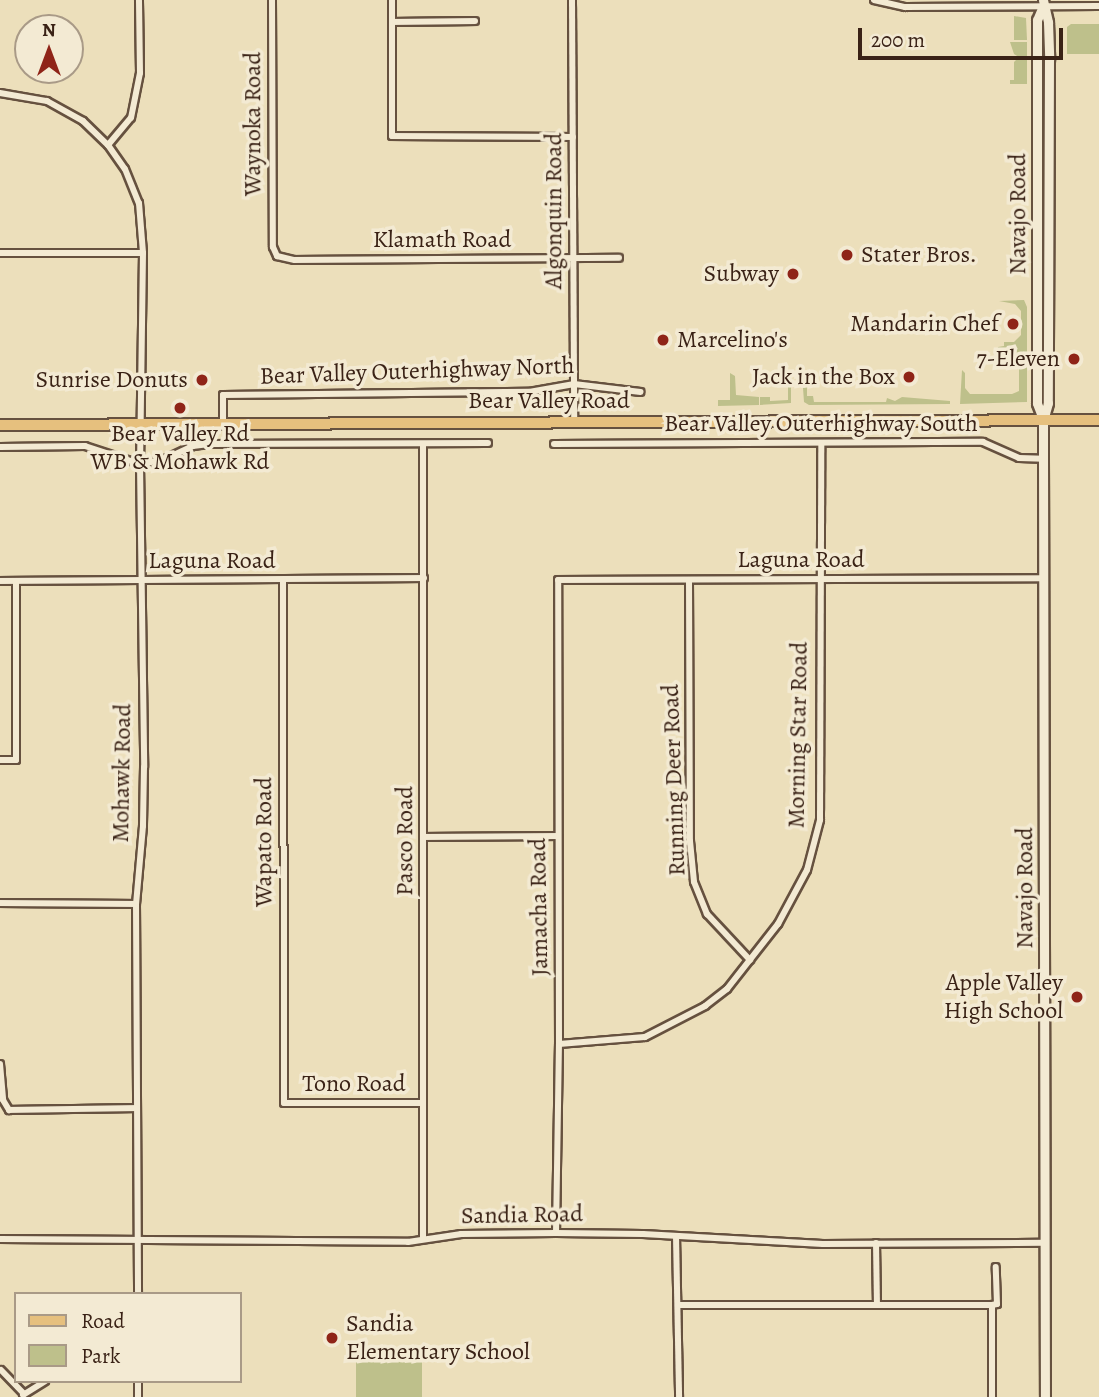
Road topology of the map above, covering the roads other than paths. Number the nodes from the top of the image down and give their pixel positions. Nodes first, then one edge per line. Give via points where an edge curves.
1 (139, 0) edge
2 (272, 0) edge
3 (392, 0) edge
4 (572, 0) edge
5 (874, 0) edge
6 (1043, 3) edge
7 (1099, 6) edge
8 (475, 21) dead end
9 (393, 22) junction
10 (0, 93) edge
11 (573, 137) junction
12 (108, 145) junction
13 (273, 247) joint
14 (0, 253) edge
15 (143, 253) junction
16 (573, 258) junction
17 (619, 258) dead end
18 (574, 384) junction
19 (641, 392) dead end
20 (1099, 420) edge
21 (1043, 421) junction
22 (574, 422) junction
23 (223, 424) junction
24 (0, 425) edge
25 (142, 425) junction
26 (488, 443) dead end
27 (821, 443) junction
28 (423, 444) junction
29 (554, 444) dead end
30 (0, 447) edge
31 (1043, 459) junction
32 (140, 464) junction
33 (424, 578) junction
34 (1044, 578) junction
35 (142, 580) junction
36 (283, 580) junction
37 (558, 580) joint
38 (689, 580) junction
39 (818, 580) junction
40 (16, 581) junction
41 (0, 582) edge
42 (0, 760) edge
43 (557, 836) junction
44 (424, 837) junction
45 (0, 903) edge
46 (136, 904) junction
47 (750, 960) junction
48 (559, 1044) junction
49 (0, 1064) edge
50 (284, 1103) joint
51 (424, 1103) junction
52 (137, 1108) junction
53 (556, 1233) junction
54 (676, 1236) junction
55 (423, 1238) junction
56 (0, 1239) edge
57 (138, 1240) junction
58 (876, 1243) junction
59 (1044, 1243) junction
60 (996, 1266) dead end
61 (138, 1292) edge
62 (678, 1305) junction
63 (877, 1305) junction
64 (992, 1305) junction
65 (1, 1370) edge
66 (42, 1383) edge
67 (23, 1396) edge
68 (678, 1397) edge
69 (992, 1397) edge
70 (1045, 1397) edge

1 - 12 street via 140,73 131,118
2 - 13 street, Waynoka Road
3 - 9 street
4 - 11 street, Algonquin Road
5 - 6 street via 905,7
6 - 7 street
6 - 21 street, Navajo Road via 1049,71 1048,403
8 - 9 street
9 - 11 street via 391,136
10 - 12 street, Mohawk Road via 47,101 83,121
11 - 16 street, Algonquin Road
12 - 15 street, Mohawk Road via 125,169 139,203
13 - 16 street, Klamath Road via 284,260
14 - 15 street
15 - 25 street, Mohawk Road
16 - 17 street, Klamath Road
16 - 18 street, Algonquin Road
18 - 19 street, Bear Valley Outerhighway North
18 - 22 street, Algonquin Road
18 - 23 street, Bear Valley Outerhighway North via 529,392 223,395
20 - 21 main road, Bear Valley Road
21 - 22 main road, Bear Valley Road
21 - 31 street, Navajo Road
22 - 23 main road, Bear Valley Road
23 - 25 main road, Bear Valley Road
24 - 25 main road, Bear Valley Road
25 - 32 street, Mohawk Road
26 - 28 street
27 - 29 street, Bear Valley Outerhighway South
27 - 31 street, Bear Valley Outerhighway South via 983,442 1019,458
27 - 39 street, Morning Star Road
28 - 32 street via 209,444
28 - 33 street, Pasco Road
30 - 32 street via 85,446
31 - 34 street, Navajo Road
32 - 35 street, Mohawk Road
33 - 36 street, Laguna Road
33 - 44 street, Pasco Road
34 - 39 street, Laguna Road
34 - 59 street, Navajo Road
35 - 36 street, Laguna Road
35 - 40 street, Laguna Road
35 - 46 street, Mohawk Road via 143,826
36 - 50 street, Wapato Road
37 - 38 street, Laguna Road
37 - 43 street, Jamacha Road
38 - 39 street, Laguna Road
38 - 47 street, Running Deer Road via 694,882 707,914
39 - 47 street, Morning Star Road via 820,820 807,870 778,924
40 - 41 street, Laguna Road
40 - 42 street via 16,760
43 - 44 street
43 - 48 street, Jamacha Road
44 - 51 street, Pasco Road
45 - 46 street
46 - 52 street, Mohawk Road
47 - 48 street, Morning Star Road via 727,989 705,1006 645,1037
48 - 53 street, Jamacha Road
49 - 52 street via 3,1100 9,1110
50 - 51 street, Tono Road
51 - 55 street, Pasco Road
52 - 57 street, Mohawk Road
53 - 54 street, Sandia Road
53 - 55 street, Sandia Road
54 - 58 street, Sandia Road
54 - 62 street
55 - 57 street, Sandia Road via 408,1242
56 - 57 street, Sandia Road
57 - 61 street, Mohawk Road
58 - 59 street, Sandia Road
58 - 63 street
59 - 70 street, Navajo Road
60 - 64 street via 998,1304
62 - 63 street
62 - 68 street
63 - 64 street
64 - 69 street
65 - 67 street
66 - 67 street

